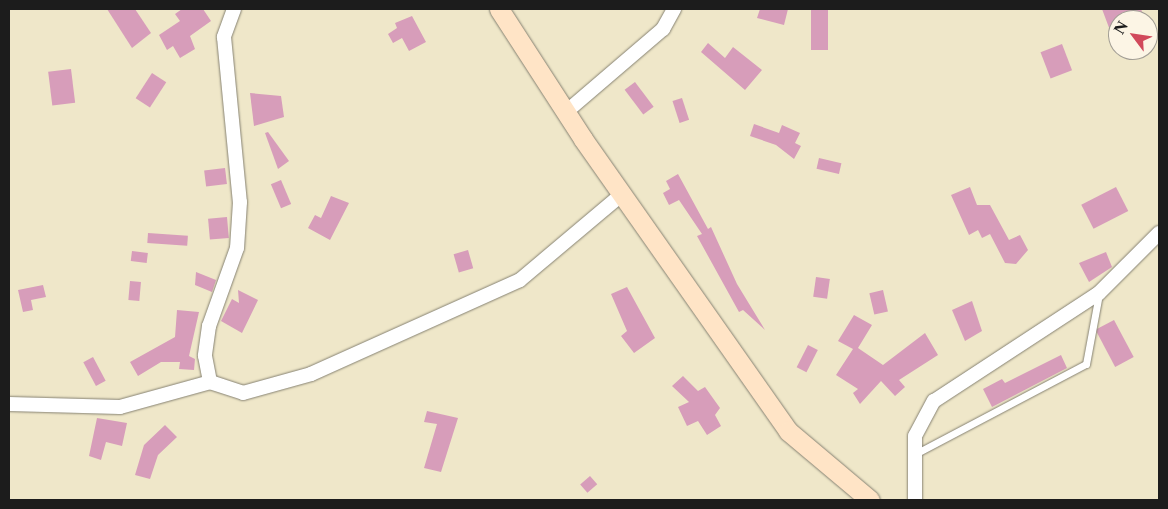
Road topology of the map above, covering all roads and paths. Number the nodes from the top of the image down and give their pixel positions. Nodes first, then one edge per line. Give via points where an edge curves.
1 (234, 9) edge
2 (499, 9) edge
3 (674, 9) edge
4 (566, 112) junction
5 (622, 194) junction
6 (1159, 233) edge
7 (1099, 293) junction
8 (210, 382) junction
9 (9, 404) edge
10 (913, 456) junction
11 (870, 500) edge
12 (916, 500) edge

1 - 8 street via 224,37 238,156 237,248 209,326 205,356
2 - 4 street
3 - 4 street via 662,29
4 - 5 street
5 - 8 street via 520,280 312,374 243,393
5 - 11 street via 788,431
6 - 7 street
7 - 10 street via 934,401 915,436
7 - 10 lane via 1086,364
8 - 9 street via 120,407
10 - 12 street

